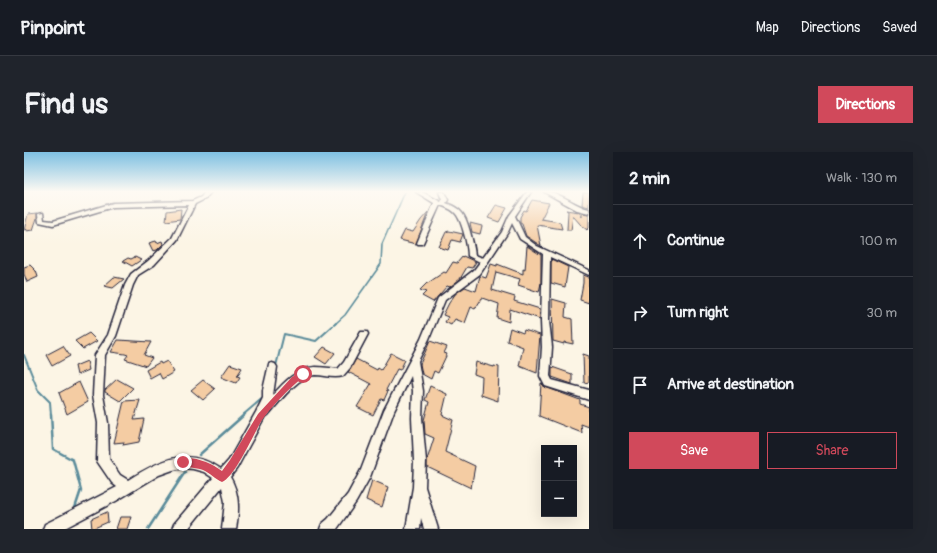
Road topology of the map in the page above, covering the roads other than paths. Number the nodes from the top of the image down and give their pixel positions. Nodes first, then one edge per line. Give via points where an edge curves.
1 (98, 210) edge
2 (189, 210) edge
3 (437, 210) edge
4 (455, 210) edge
5 (517, 210) edge
6 (41, 214) dead end
7 (512, 216) junction
8 (420, 243) dead end
9 (547, 253) junction
10 (483, 262) junction
11 (589, 273) edge
12 (364, 334) dead end
13 (414, 362) junction
14 (272, 368) dead end
15 (589, 395) edge
16 (260, 416) junction
17 (222, 477) junction
18 (420, 487) junction
19 (128, 488) junction
20 (50, 529) edge
21 (179, 529) edge
22 (229, 529) edge
23 (328, 529) edge
24 (413, 529) edge
25 (431, 529) edge

1 - 6 street via 53,223 41,221
2 - 19 street via 175,239 135,274 112,336 100,355 98,395 103,424 103,460 116,479
3 - 8 street
4 - 10 street via 460,214 471,244 472,256
5 - 7 street
7 - 9 street via 522,238
7 - 10 street via 505,232
9 - 11 street
9 - 15 street via 545,376 549,382
10 - 13 street via 477,272 442,298
12 - 16 street via 340,373 315,371 303,374 295,379
13 - 18 street via 418,391
13 - 23 street via 389,410 366,473 352,498
14 - 16 street via 268,398
16 - 17 street via 233,464
17 - 19 street via 217,472 196,463 183,462 167,466
17 - 21 street
17 - 22 street via 230,489 231,496
18 - 24 street
18 - 25 street
19 - 20 street

